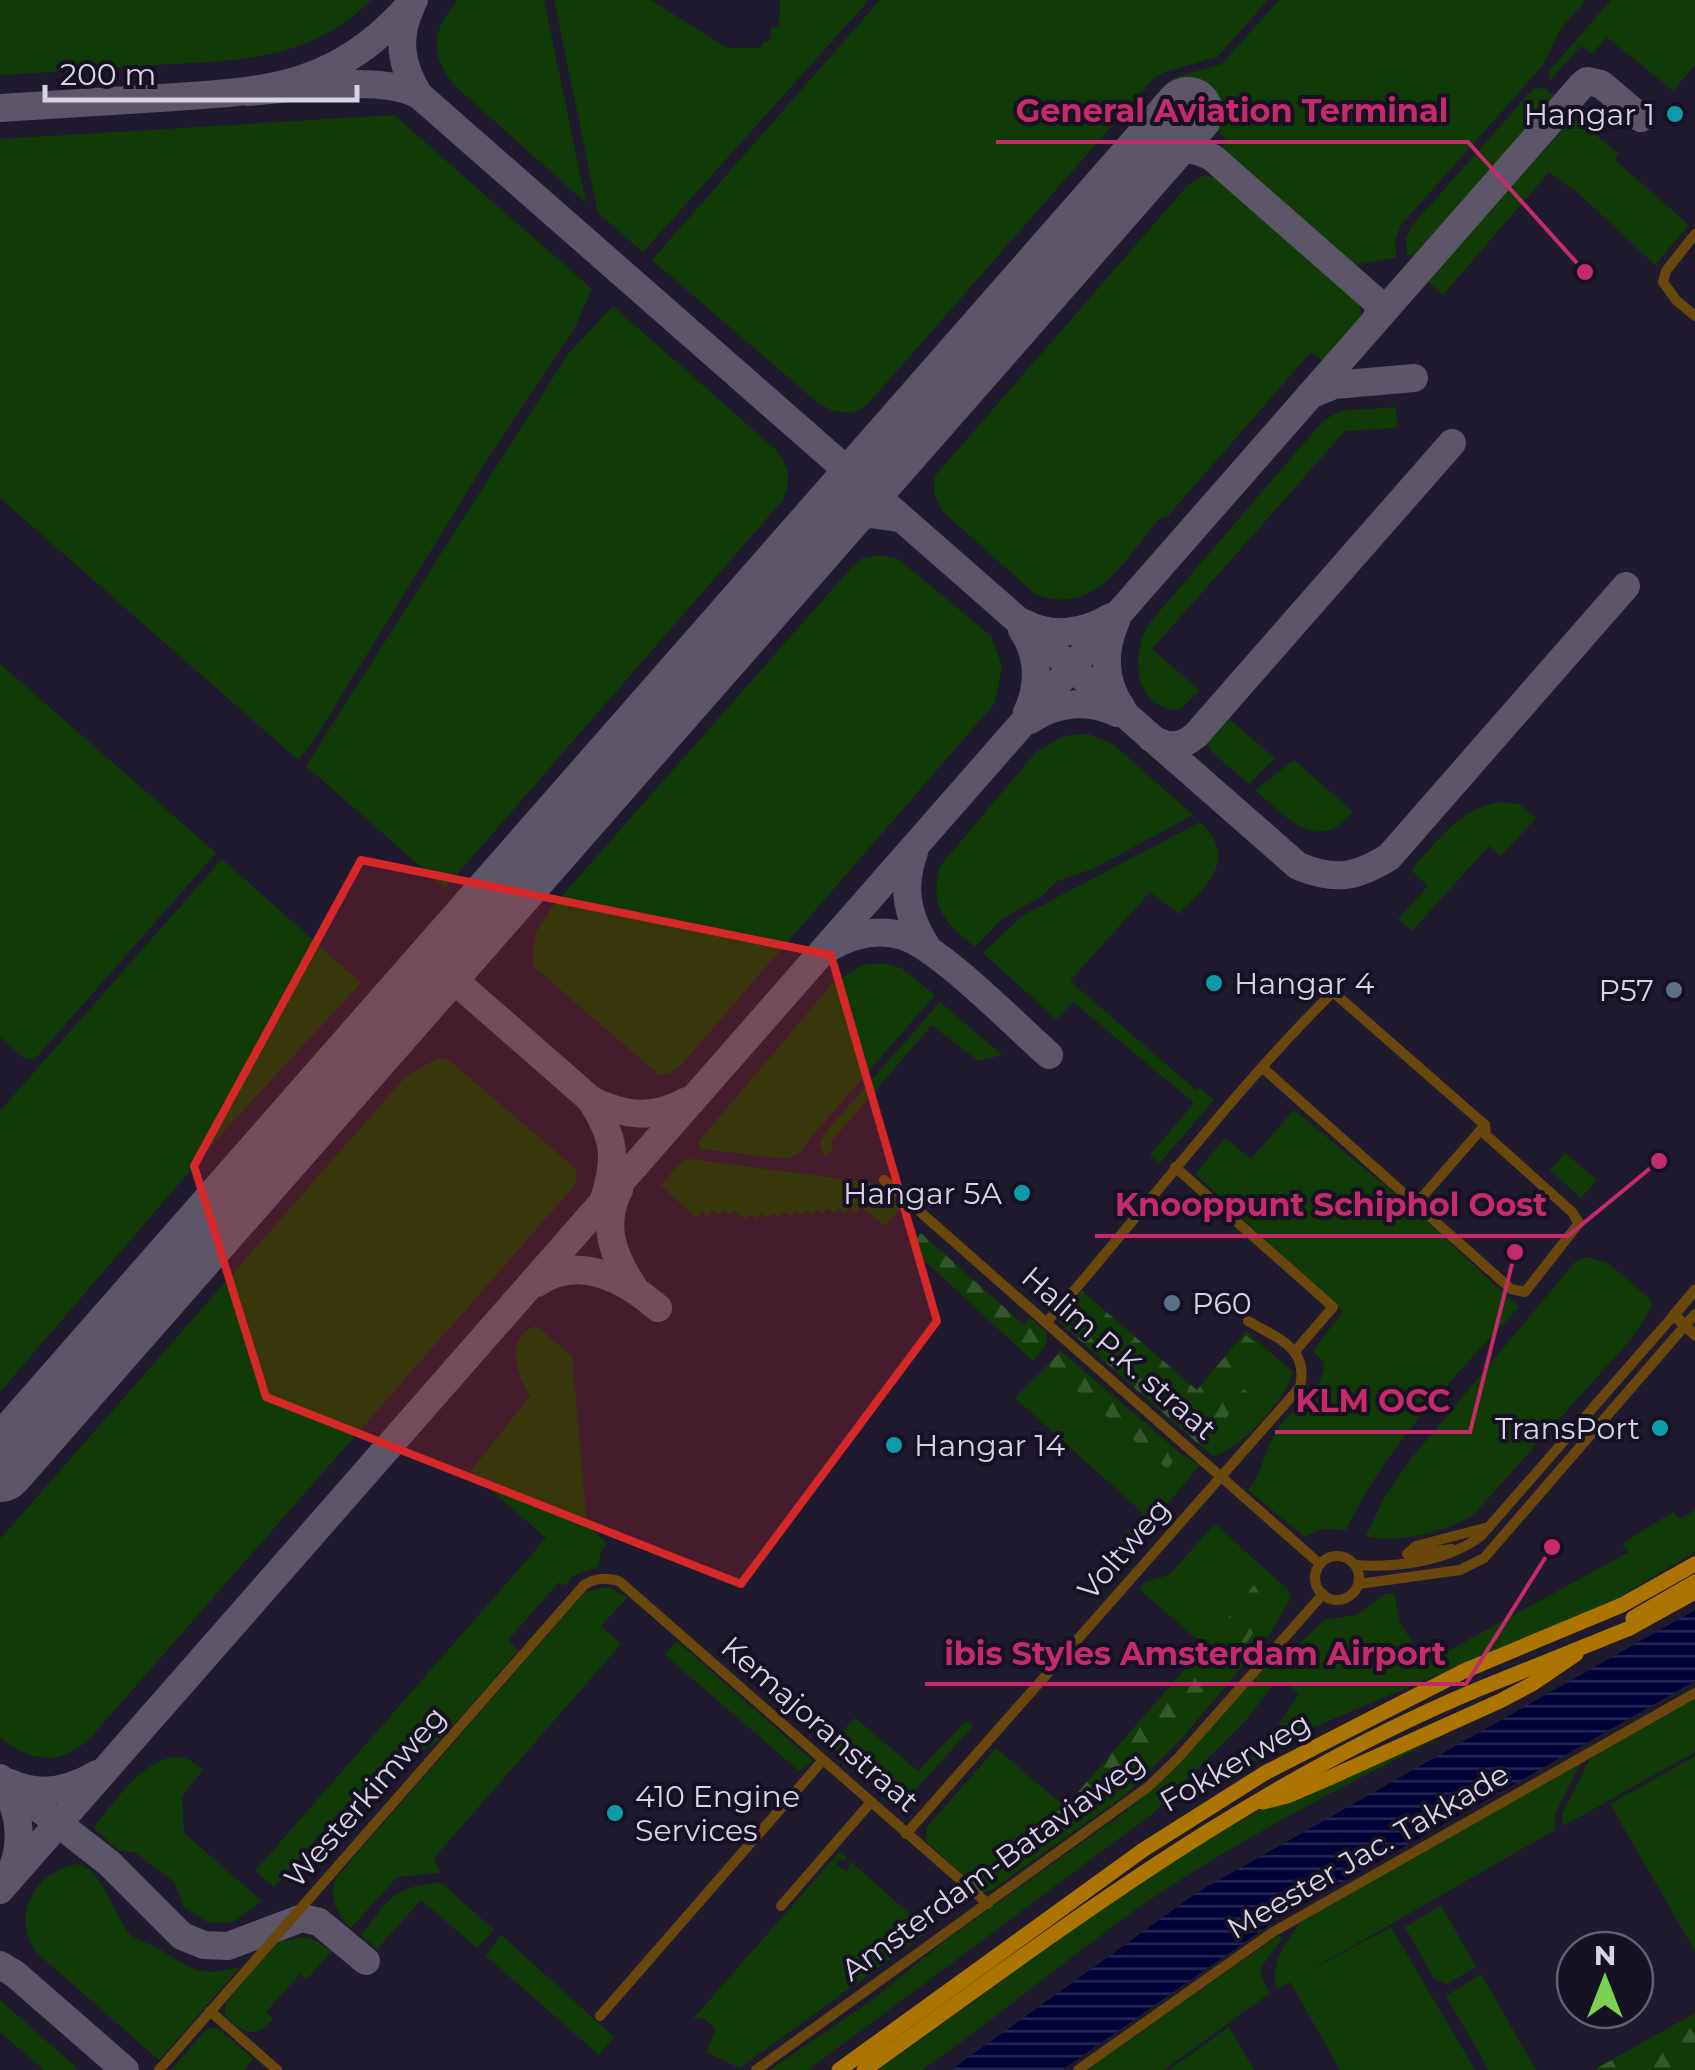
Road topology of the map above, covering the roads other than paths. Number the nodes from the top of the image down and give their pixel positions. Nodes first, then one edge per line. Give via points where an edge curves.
1 (1695, 234) edge
2 (1695, 316) edge
3 (1263, 1068) junction
4 (1485, 1124) junction
5 (1176, 1168) junction
6 (884, 1180) dead end
7 (1418, 1202) junction
8 (1695, 1290) edge
9 (1677, 1311) junction
10 (1248, 1321) dead end
11 (1047, 1322) junction
12 (1693, 1324) edge
13 (1296, 1350) junction
14 (1221, 1476) junction
15 (1490, 1526) junction
16 (1402, 1559) junction
17 (1320, 1564) junction
18 (1695, 1564) edge
19 (1356, 1565) junction
20 (619, 1581) joint
21 (1695, 1582) edge
22 (1358, 1584) junction
23 (1695, 1592) edge
24 (1323, 1594) junction
25 (1695, 1693) edge
26 (823, 1760) junction
27 (870, 1802) junction
28 (1245, 1806) junction
29 (906, 1834) junction
30 (988, 1904) junction
31 (781, 1906) dead end
32 (210, 2011) junction
33 (600, 2016) dead end
34 (159, 2070) edge
35 (277, 2070) edge
36 (756, 2070) edge
37 (840, 2070) edge
38 (864, 2070) edge
39 (1078, 2070) edge

1 - 2 street via 1663,282
3 - 4 street via 1332,992
3 - 5 street
3 - 7 street
4 - 7 street
4 - 7 street via 1486,1135 1579,1222 1525,1292 1511,1289
5 - 11 street
5 - 13 street via 1333,1307
6 - 11 street, Halim P.K. straat
8 - 9 street
9 - 12 street
9 - 15 street
10 - 13 street
11 - 14 street, Halim P.K. straat
12 - 22 street via 1478,1563
13 - 14 street, Voltweg via 1304,1369 1300,1387
14 - 17 street, Halim P.K. straat
14 - 29 street, Voltweg
15 - 16 street via 1416,1546
15 - 16 street via 1458,1550
16 - 19 street
17 - 19 street via 1334,1556
17 - 24 street via 1315,1580
18 - 37 main road, Fokkerweg via 1265,1773 1143,1850
19 - 22 street
20 - 26 street, Kemajoranstraat
20 - 32 street, Westerkimweg via 584,1584
21 - 28 main road via 1517,1693 1287,1796
22 - 24 street via 1346,1598
23 - 28 main road, Fokkerweg, bridge via 1630,1628 1391,1727
24 - 30 street, Amsterdam-Bataviaweg via 1148,1787
25 - 39 street, Meester Jac. Takkade via 1272,1932
26 - 27 street, Kemajoranstraat
26 - 33 street
27 - 29 street, Kemajoranstraat
27 - 31 street
28 - 38 main road, Fokkerweg
29 - 30 street, Kemajoranstraat
30 - 36 street, Amsterdam-Bataviaweg
32 - 34 street, Westerkimweg
32 - 35 street

